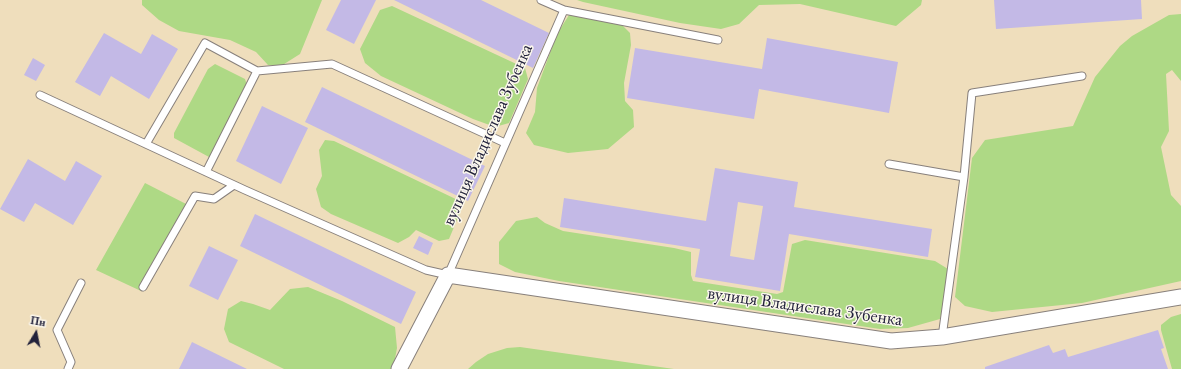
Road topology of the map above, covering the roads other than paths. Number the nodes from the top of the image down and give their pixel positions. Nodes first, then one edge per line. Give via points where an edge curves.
1 (541, 0) edge
2 (564, 10) junction
3 (718, 40) dead end
4 (257, 71) junction
5 (1082, 76) dead end
6 (40, 95) dead end
7 (505, 143) junction
8 (146, 144) junction
9 (889, 164) dead end
10 (206, 172) junction
11 (964, 177) junction
12 (234, 185) junction
13 (448, 274) junction
14 (81, 283) dead end
15 (143, 287) dead end
16 (1181, 297) edge
17 (942, 337) junction
18 (68, 369) edge
19 (399, 369) edge

1 - 2 lane
2 - 3 lane
2 - 7 lane, вулиця Владислава Зубенка
4 - 7 lane via 332,64
4 - 8 lane via 205,43
4 - 10 lane
5 - 11 lane via 972,93
6 - 8 lane
7 - 13 lane, вулиця Владислава Зубенка
8 - 10 lane
9 - 11 lane
10 - 12 lane
11 - 17 lane
12 - 13 lane via 426,270
12 - 15 lane via 214,199 195,196
13 - 17 street, вулиця Владислава Зубенка via 892,341
13 - 19 street, вулиця Владислава Зубенка
14 - 18 lane via 57,330 71,362
16 - 17 street, вулиця Владислава Зубенка

